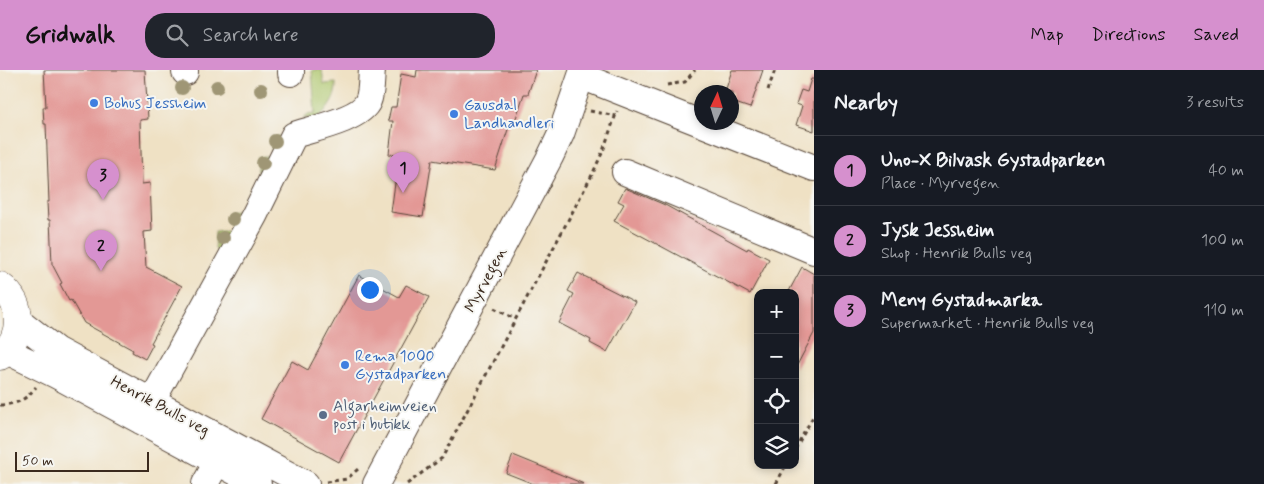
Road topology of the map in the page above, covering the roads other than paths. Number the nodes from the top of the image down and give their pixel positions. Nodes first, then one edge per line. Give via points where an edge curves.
1 (372, 70) edge
2 (582, 73) edge
3 (814, 168) edge
4 (625, 172) dead end
5 (814, 251) edge
6 (0, 286) edge
7 (18, 320) junction
8 (3, 354) edge
9 (146, 411) junction
10 (217, 463) edge
11 (258, 484) edge
12 (306, 484) edge
13 (376, 484) edge

1 - 9 street via 368,101 356,114 294,135 231,258
2 - 3 street
2 - 13 street, Myrvegen via 547,165
4 - 5 street
6 - 7 main road via 12,298
7 - 8 main road via 15,337
7 - 9 street, Henrik Bulls veg
8 - 9 street, Henrik Bulls veg
9 - 10 street, Henrik Bulls veg
10 - 11 street, Henrik Bulls veg
10 - 12 street, Henrik Bulls veg

